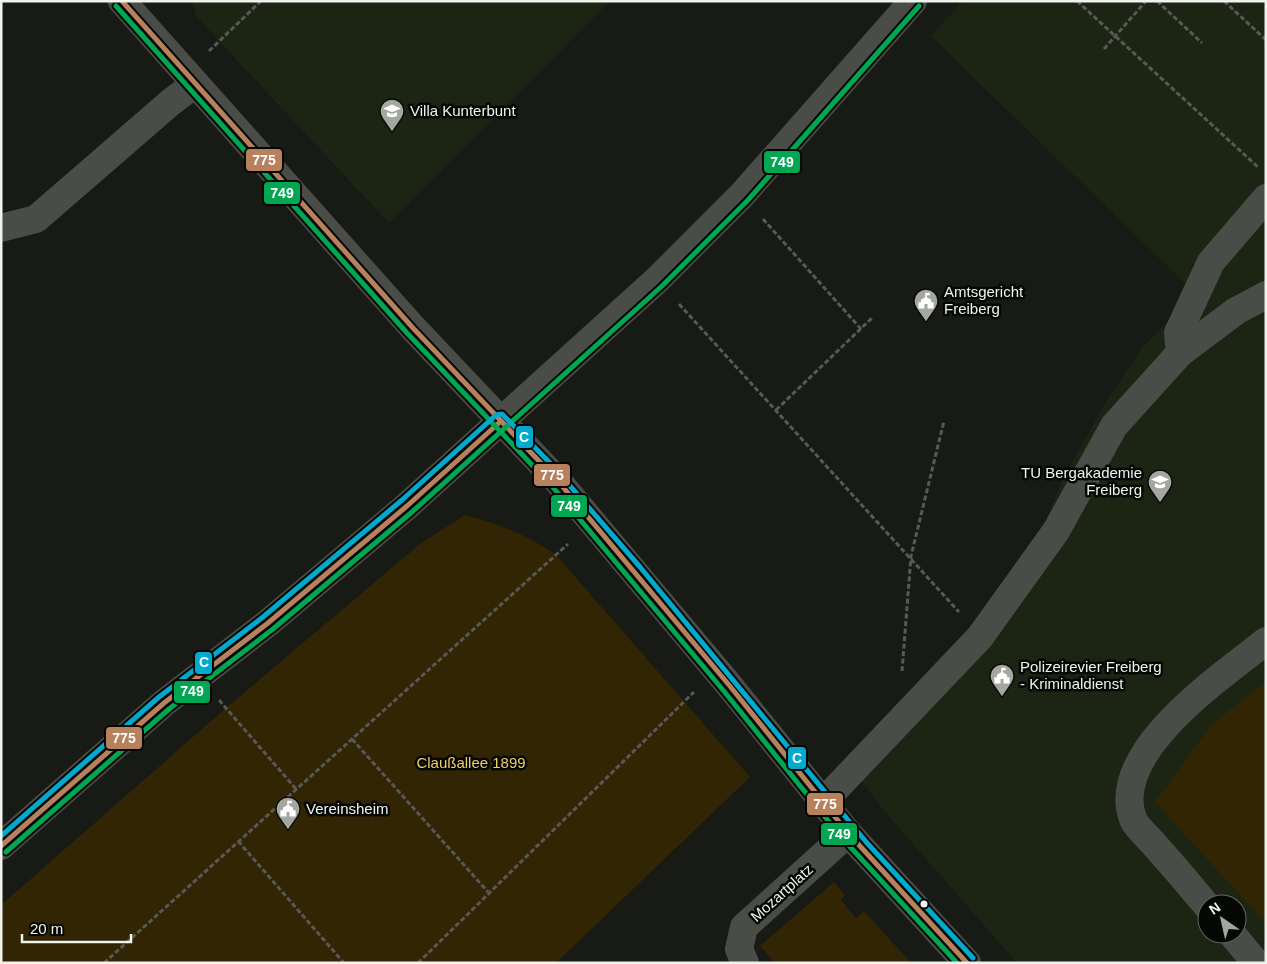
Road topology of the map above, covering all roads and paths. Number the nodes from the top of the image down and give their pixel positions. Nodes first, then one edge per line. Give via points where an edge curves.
1 (122, 1) edge
2 (261, 1) edge
3 (913, 1) edge
4 (1077, 1) edge
5 (1146, 1) edge
6 (1157, 1) edge
7 (1224, 1) edge
8 (1115, 36) junction
9 (1266, 40) edge
10 (1202, 43) dead end
11 (1104, 49) dead end
12 (190, 78) junction
13 (1262, 171) dead end
14 (742, 195) junction
15 (1266, 198) edge
16 (1, 228) edge
17 (657, 280) junction
18 (1266, 295) edge
19 (873, 317) dead end
20 (862, 329) junction
21 (1180, 353) junction
22 (776, 410) junction
23 (501, 421) junction
24 (944, 421) dead end
25 (592, 522) junction
26 (911, 556) junction
27 (980, 636) junction
28 (1266, 642) edge
29 (717, 671) junction
30 (901, 675) dead end
31 (199, 676) junction
32 (352, 739) junction
33 (296, 789) junction
34 (823, 802) junction
35 (848, 833) junction
36 (238, 842) junction
37 (1, 846) edge
38 (488, 892) junction
39 (1197, 894) edge
40 (1240, 944) edge
41 (104, 963) edge
42 (344, 963) edge
43 (418, 963) edge
44 (746, 963) edge
45 (967, 963) edge
46 (1256, 963) edge

1 - 12 street
2 - 12 path
3 - 14 street
4 - 8 path
5 - 8 path
6 - 10 path
7 - 9 path
8 - 11 path
8 - 13 path
12 - 16 street via 171,102 36,219
12 - 23 street via 413,328
14 - 17 street
14 - 20 path
15 - 21 street via 1211,262 1178,333
17 - 22 path
17 - 23 street
18 - 21 street via 1236,311
19 - 20 path
20 - 22 path
21 - 27 street via 1114,426 1056,531
22 - 26 path
23 - 25 street
23 - 31 street via 268,624
24 - 26 path
25 - 29 street
25 - 32 path
26 - 27 path
26 - 30 path
27 - 34 street
28 - 39 street via 1181,709 1152,742 1132,775 1129,800 1133,820
29 - 34 street
29 - 38 path
31 - 33 path
31 - 37 street
32 - 33 path
32 - 38 path
33 - 36 path
34 - 35 street
35 - 44 street, Mozartplatz via 744,927 738,949
35 - 45 street
36 - 41 path
36 - 42 path
38 - 43 path
40 - 46 street

